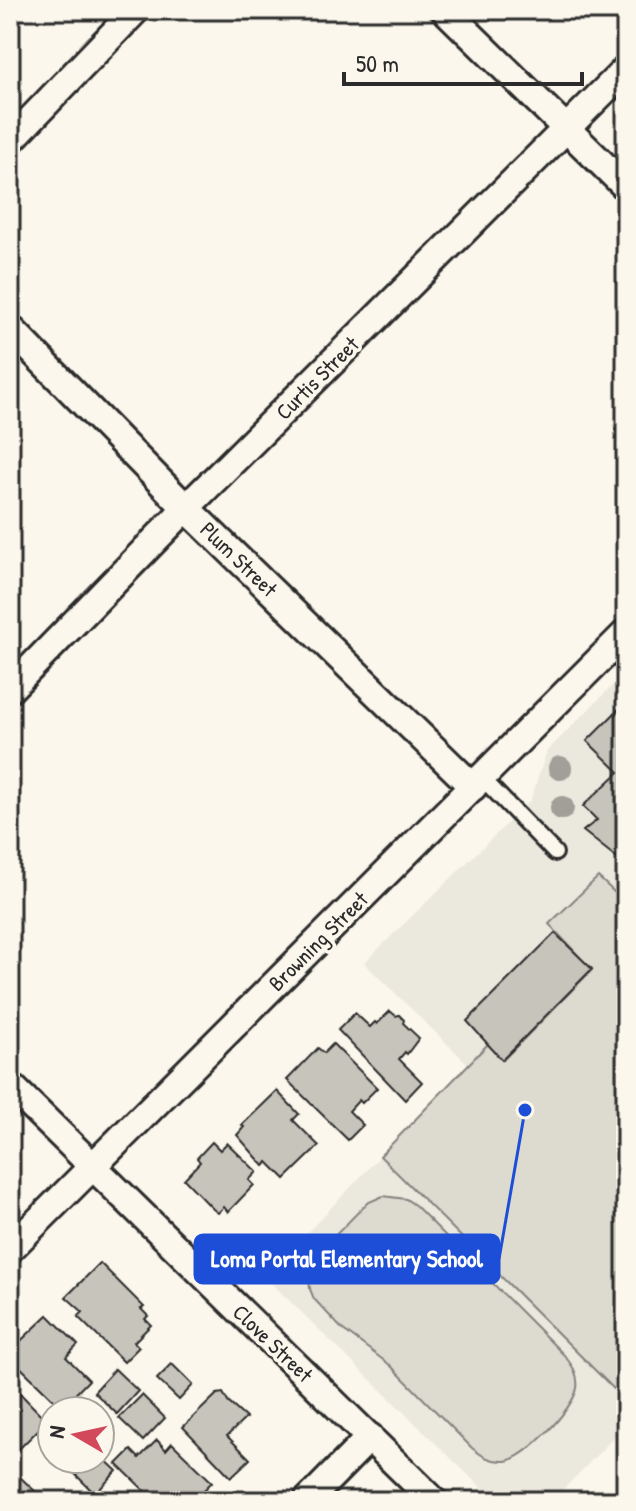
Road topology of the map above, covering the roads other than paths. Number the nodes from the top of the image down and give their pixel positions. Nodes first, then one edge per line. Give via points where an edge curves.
1 (136, 10) edge
2 (445, 10) edge
3 (626, 69) edge
4 (567, 129) junction
5 (10, 141) edge
6 (626, 187) edge
7 (10, 328) edge
8 (186, 508) junction
9 (626, 633) edge
10 (10, 689) edge
11 (477, 783) junction
12 (555, 853) dead end
13 (10, 1085) edge
14 (92, 1166) junction
15 (10, 1249) edge
16 (370, 1437) junction
17 (307, 1501) edge
18 (434, 1501) edge

1 - 5 street
2 - 4 street
3 - 4 street, Curtis Street
4 - 6 street
4 - 8 street, Curtis Street
7 - 8 street, Plum Street
8 - 10 street, Curtis Street
8 - 11 street, Plum Street
9 - 11 street, Browning Street
11 - 12 lane
11 - 14 street, Browning Street
13 - 14 street, Clove Street
14 - 15 street, Browning Street
14 - 16 street, Clove Street
16 - 17 street
16 - 18 street, Clove Street

